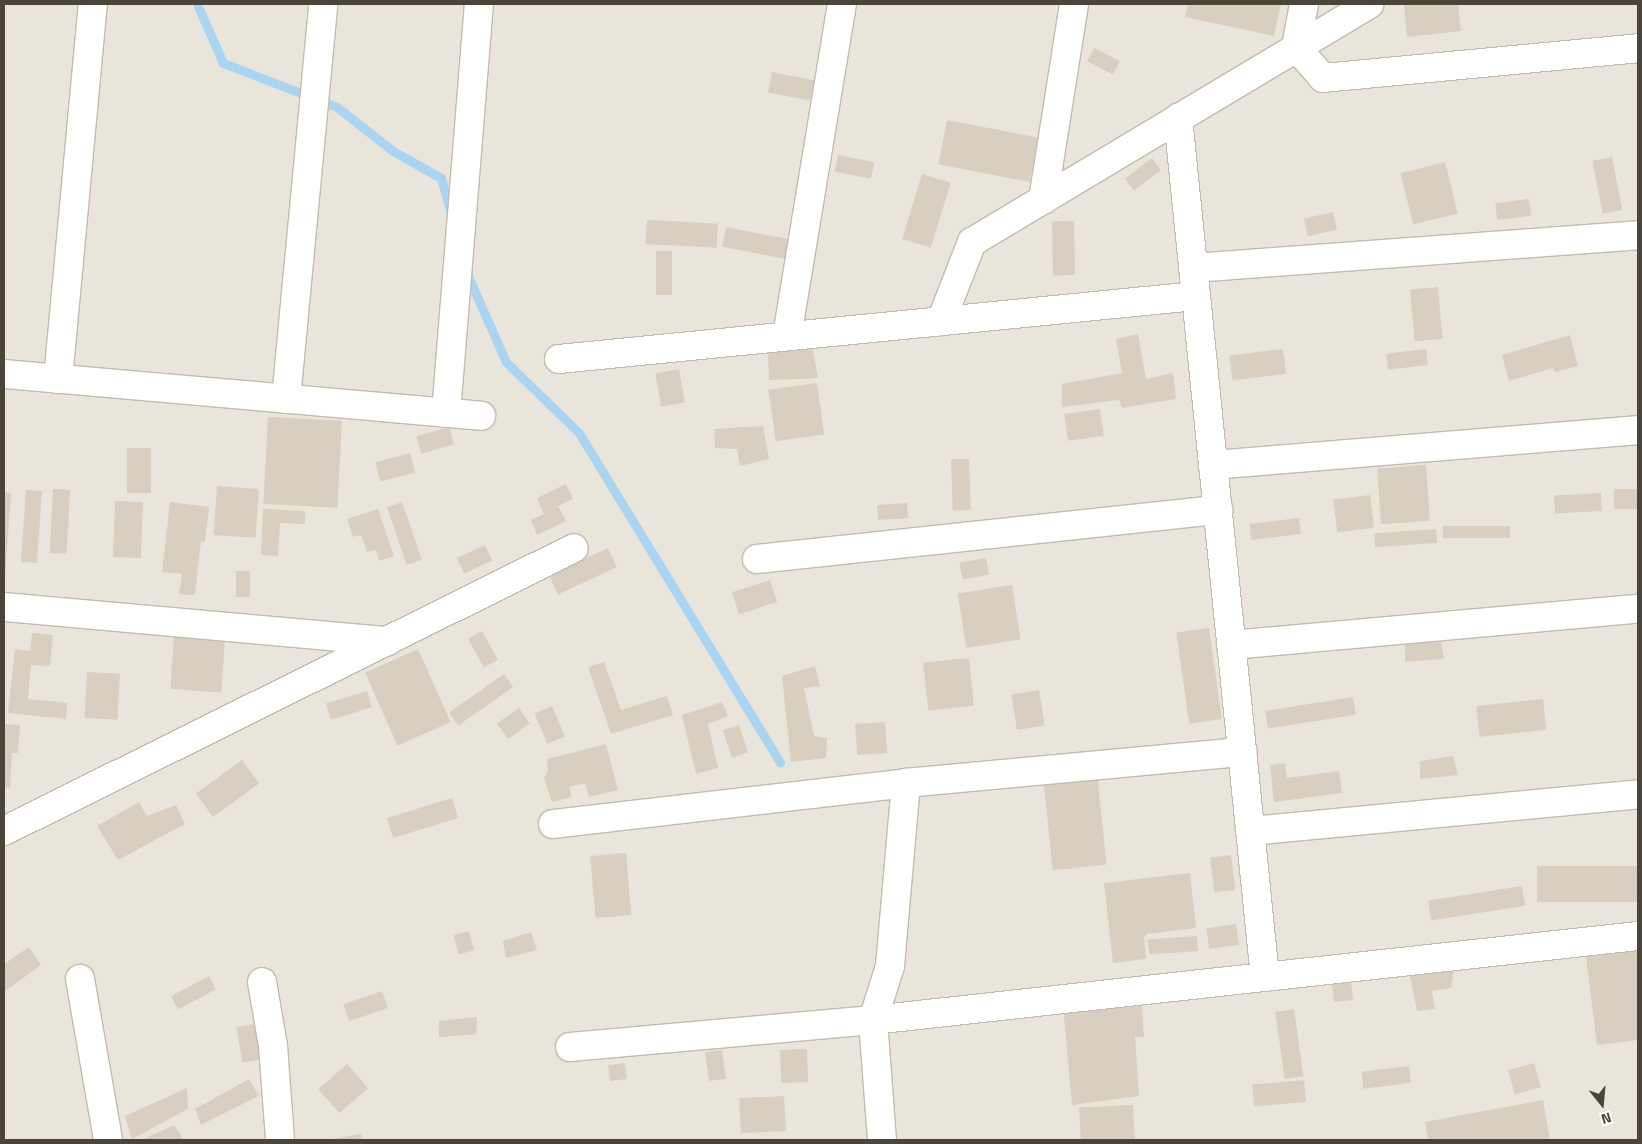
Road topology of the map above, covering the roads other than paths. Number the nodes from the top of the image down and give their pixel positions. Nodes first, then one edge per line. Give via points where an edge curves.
1 (93, 4) edge
2 (324, 4) edge
3 (479, 4) edge
4 (842, 4) edge
5 (1074, 4) edge
6 (1304, 4) edge
7 (1369, 4) edge
8 (1296, 48) junction
9 (1638, 48) edge
10 (1178, 118) junction
11 (1043, 200) junction
12 (1638, 235) edge
13 (1193, 268) junction
14 (1196, 296) junction
15 (941, 321) junction
16 (787, 336) junction
17 (559, 359) dead end
18 (4, 374) edge
19 (58, 379) junction
20 (286, 399) junction
21 (446, 413) junction
22 (482, 416) dead end
23 (1638, 430) edge
24 (1213, 465) junction
25 (1218, 510) junction
26 (574, 548) dead end
27 (757, 559) dead end
28 (4, 607) edge
29 (1638, 609) edge
30 (387, 641) junction
31 (1231, 644) junction
32 (1243, 752) junction
33 (906, 783) junction
34 (1638, 794) edge
35 (553, 824) dead end
36 (1250, 830) junction
37 (4, 831) edge
38 (1638, 936) edge
39 (1265, 977) junction
40 (80, 980) dead end
41 (262, 982) dead end
42 (873, 1020) junction
43 (570, 1047) dead end
44 (108, 1140) edge
45 (280, 1140) edge
46 (882, 1140) edge

1 - 19 street
2 - 20 street
3 - 21 street
4 - 16 street
5 - 11 street
6 - 8 street
7 - 8 street
8 - 9 street via 1322,78
8 - 10 street
10 - 11 street
10 - 13 street
11 - 15 street via 972,242
12 - 13 street
13 - 14 street
14 - 15 street
14 - 24 street
15 - 16 street
16 - 17 street
18 - 19 street
19 - 20 street
20 - 21 street
21 - 22 street
23 - 24 street
24 - 25 street
25 - 27 street
25 - 31 street
26 - 30 street
28 - 30 street
29 - 31 street
30 - 37 street
31 - 32 street
32 - 33 street
32 - 36 street
33 - 35 street
33 - 42 street via 890,966
34 - 36 street
36 - 39 street
38 - 39 street
39 - 42 street
40 - 44 street
41 - 45 street via 273,1046
42 - 43 street
42 - 46 street

